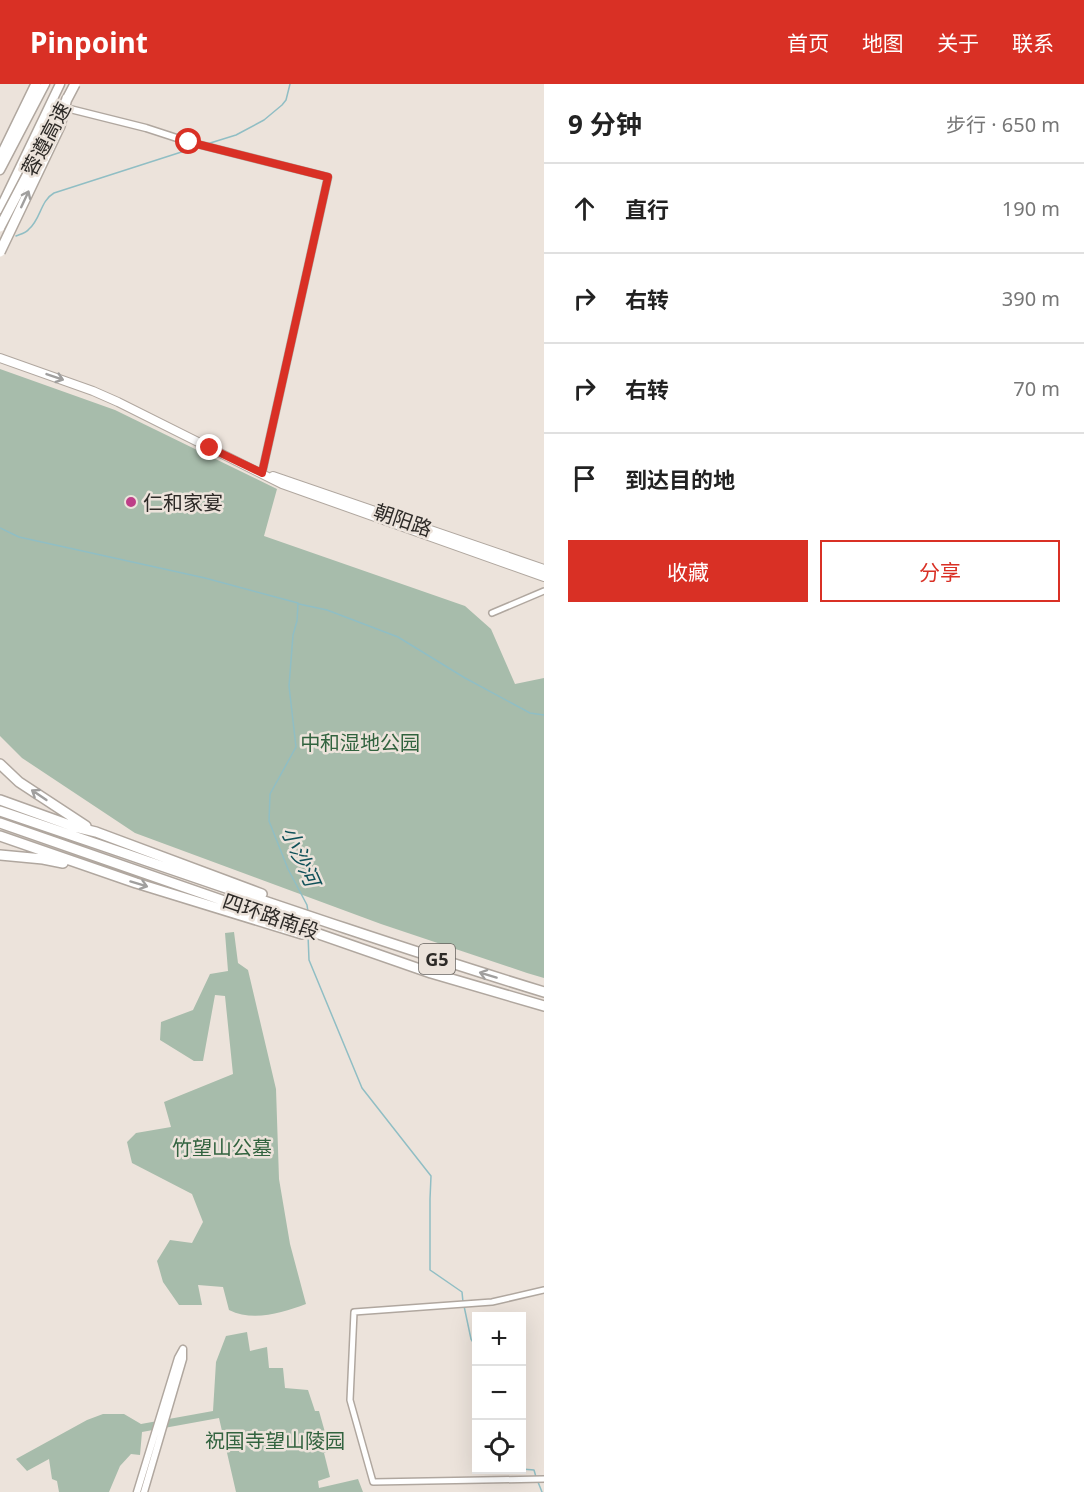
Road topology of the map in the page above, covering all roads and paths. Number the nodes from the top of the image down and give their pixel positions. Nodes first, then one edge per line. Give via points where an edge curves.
1 (36, 84) edge
2 (45, 84) edge
3 (60, 84) edge
4 (75, 84) edge
5 (67, 98) junction
6 (50, 104) junction
7 (18, 122) junction
8 (0, 149) edge
9 (0, 158) edge
10 (0, 170) edge
11 (0, 209) edge
12 (0, 227) edge
13 (0, 252) edge
14 (0, 358) edge
15 (262, 473) junction
16 (544, 569) edge
17 (544, 577) edge
18 (544, 591) edge
19 (492, 613) dead end
20 (0, 764) edge
21 (0, 800) edge
22 (0, 811) edge
23 (0, 823) edge
24 (77, 829) junction
25 (0, 837) edge
26 (0, 855) edge
27 (68, 862) junction
28 (286, 906) junction
29 (289, 926) junction
30 (544, 992) edge
31 (544, 1006) edge
32 (544, 1290) edge
33 (542, 1479) edge
34 (137, 1492) edge
35 (144, 1492) edge

1 - 7 highway, 蓉遵高速
2 - 10 highway
3 - 6 highway
4 - 5 highway, 蓉遵高速, bridge
5 - 12 highway, 蓉遵高速, bridge
13 -> 5 highway, bridge via 60,126
6 - 11 highway
6 - 15 street via 328,177
7 - 8 highway
7 - 9 highway, 蓉遵高速
14 -> 15 main road via 101,394
15 - 16 main road, 朝阳路
15 - 17 main road via 282,484
18 - 19 street
24 -> 20 highway
21 - 24 highway
22 - 24 highway, 四环路南段
23 - 29 highway, 四环路南段 / G5
24 - 28 highway via 96,832
24 - 28 highway, 四环路南段 via 91,842
25 - 27 highway
26 - 27 highway
27 -> 29 highway
30 -> 28 highway, G5
29 - 31 highway, 四环路南段 / G5
32 - 33 street via 492,1302 354,1312 350,1400 373,1482
34 - 35 street via 183,1349

